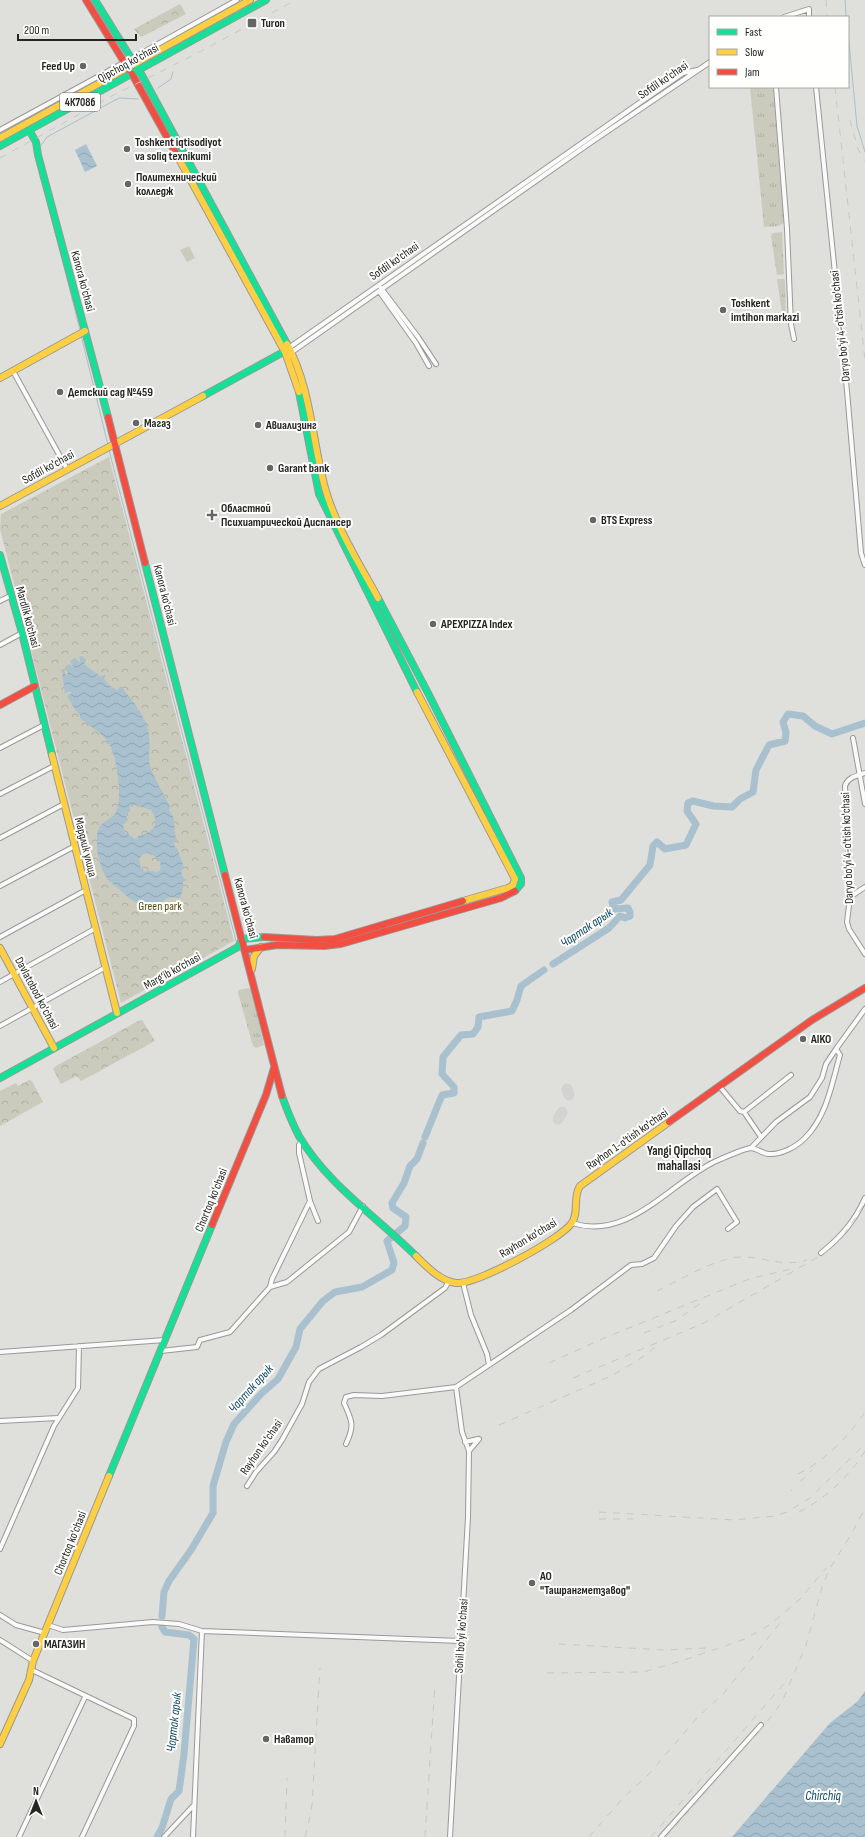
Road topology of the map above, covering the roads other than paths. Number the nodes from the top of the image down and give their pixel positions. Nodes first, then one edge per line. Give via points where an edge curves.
1 (86, 0) edge
2 (96, 0) edge
3 (237, 0) edge
4 (250, 0) edge
5 (266, 0) edge
6 (787, 16) edge
7 (809, 16) edge
8 (218, 18) junction
9 (222, 24) junction
10 (124, 46) junction
11 (117, 50) junction
12 (140, 53) junction
13 (133, 61) junction
14 (709, 63) edge
15 (126, 65) junction
16 (113, 68) junction
17 (139, 70) junction
18 (699, 70) junction
19 (132, 74) junction
20 (148, 87) junction
21 (776, 88) edge
22 (816, 88) edge
23 (141, 91) junction
24 (635, 106) junction
25 (638, 110) junction
26 (40, 115) junction
27 (44, 122) junction
28 (0, 130) edge
29 (29, 130) junction
30 (0, 138) edge
31 (589, 141) junction
32 (0, 146) edge
33 (211, 202) junction
34 (204, 206) junction
35 (378, 286) junction
36 (381, 290) junction
37 (82, 333) junction
38 (794, 339) dead end
39 (289, 350) junction
40 (436, 364) dead end
41 (429, 366) dead end
42 (13, 371) junction
43 (0, 378) edge
44 (110, 445) junction
45 (67, 469) junction
46 (0, 506) edge
47 (0, 555) edge
48 (865, 565) edge
49 (12, 595) junction
50 (0, 601) edge
51 (22, 633) junction
52 (0, 645) edge
53 (407, 670) junction
54 (35, 686) junction
55 (428, 693) junction
56 (0, 705) edge
57 (44, 725) junction
58 (853, 738) dead end
59 (0, 748) edge
60 (54, 766) junction
61 (865, 773) edge
62 (860, 775) junction
63 (0, 794) edge
64 (64, 804) junction
65 (865, 804) edge
66 (0, 838) edge
67 (74, 846) junction
68 (518, 882) junction
69 (0, 886) edge
70 (865, 886) edge
71 (86, 890) junction
72 (850, 897) junction
73 (459, 907) junction
74 (412, 916) junction
75 (414, 924) junction
76 (96, 928) junction
77 (0, 937) edge
78 (242, 939) junction
79 (238, 947) junction
80 (261, 947) junction
81 (0, 948) edge
82 (245, 950) junction
83 (865, 954) edge
84 (106, 967) junction
85 (251, 972) junction
86 (14, 974) junction
87 (0, 982) edge
88 (865, 988) edge
89 (32, 1008) junction
90 (865, 1009) edge
91 (117, 1013) junction
92 (0, 1026) edge
93 (54, 1048) junction
94 (836, 1049) junction
95 (274, 1067) junction
96 (791, 1075) dead end
97 (0, 1078) edge
98 (720, 1088) junction
99 (266, 1095) junction
100 (282, 1095) junction
101 (744, 1112) junction
102 (761, 1137) junction
103 (302, 1141) junction
104 (751, 1148) junction
105 (865, 1198) edge
106 (310, 1201) junction
107 (363, 1206) junction
108 (318, 1221) dead end
109 (572, 1223) junction
110 (728, 1229) dead end
111 (821, 1253) dead end
112 (449, 1281) junction
113 (463, 1283) junction
114 (270, 1287) junction
115 (165, 1340) junction
116 (79, 1346) junction
117 (160, 1351) junction
118 (0, 1352) edge
119 (489, 1365) junction
120 (456, 1387) junction
121 (58, 1418) junction
122 (0, 1421) edge
123 (464, 1442) junction
124 (346, 1444) dead end
125 (469, 1451) junction
126 (247, 1486) dead end
127 (0, 1549) edge
128 (0, 1615) edge
129 (48, 1625) junction
130 (202, 1631) junction
131 (45, 1634) junction
132 (0, 1641) edge
133 (460, 1641) junction
134 (33, 1661) junction
135 (32, 1670) junction
136 (85, 1696) junction
137 (761, 1725) dead end
138 (0, 1744) edge
139 (194, 1805) junction
140 (19, 1837) edge
141 (82, 1837) edge
142 (164, 1837) edge
143 (193, 1837) edge
144 (450, 1837) edge
145 (661, 1837) edge

1 - 11 street
2 - 10 street
3 - 12 street, Qipchoq ko'chasi
4 - 8 street, Qipchoq ko'chasi
5 - 9 street, Qipchoq ko'chasi
6 - 7 street via 809,9
8 - 9 street
8 - 13 street, Qipchoq ko'chasi
9 - 17 street, Qipchoq ko'chasi
10 - 12 street, Qipchoq ko'chasi via 131,52
10 - 13 street
11 - 15 street
11 - 16 street, Qipchoq ko'chasi via 117,62
12 - 13 street, Qipchoq ko'chasi
13 - 15 street, Qipchoq ko'chasi
13 - 17 street
13 - 19 street
14 - 18 street
15 - 16 street, Qipchoq ko'chasi
15 - 19 street
15 - 26 street, Qipchoq ko'chasi
16 - 28 street, Qipchoq ko'chasi
17 - 19 street, Qipchoq ko'chasi
17 - 20 street
18 - 24 street, Sofdil ko'chasi via 683,73
18 - 25 street, Sofdil ko'chasi
19 - 23 street
19 - 27 street, Qipchoq ko'chasi / 4К708б
20 - 23 street
20 - 33 street
21 - 38 street
22 - 48 street, Daryo bo'yi 4-o'tish ko'chasi via 861,553
23 - 34 street
24 - 25 street
24 - 31 street, Sofdil ko'chasi
25 - 31 street, Sofdil ko'chasi
26 - 27 street
26 - 30 street, Qipchoq ko'chasi
27 - 29 street, Qipchoq ko'chasi / 4К708б
29 - 32 street, Qipchoq ko'chasi
29 - 37 street, Kanora ko'chasi via 36,142
31 - 35 street, Sofdil ko'chasi
31 - 36 street, Sofdil ko'chasi
33 - 34 street
33 - 39 street
34 - 39 street
35 - 36 street
35 - 39 street, Sofdil ko'chasi
36 - 39 street, Sofdil ko'chasi
36 - 40 street via 418,336
36 - 41 street
37 - 42 street
37 - 44 street, Kanora ko'chasi
39 - 44 street, Sofdil ko'chasi
39 - 53 street via 322,503
39 - 55 street via 308,401 329,502
42 - 43 street
42 - 45 street
44 - 45 street, Sofdil ko'chasi
44 - 78 street, Kanora ko'chasi
45 - 46 street, Sofdil ko'chasi
47 - 49 street, Mardlik ko‘chasi
49 - 50 street
49 - 51 street, Mardlik ko‘chasi
51 - 52 street
51 - 54 street, Mardlik ko‘chasi
53 - 55 street
53 - 68 street
54 - 56 street
54 - 57 street, Мардлик улица
55 - 68 street via 519,872
57 - 59 street
57 - 60 street, Мардлик улица
58 - 62 street
60 - 63 street
60 - 64 street, Мардлик улица
61 - 62 street, Daryo bo'yi 4-o'tish ko'chasi
62 - 65 street
62 - 72 street, Daryo bo'yi 4-o'tish ko'chasi via 847,781 844,786
64 - 66 street
64 - 67 street, Мардлик улица
67 - 69 street
67 - 71 street, Мардлик улица
68 - 73 street
70 - 72 street
71 - 76 street, Мардлик улица
71 - 77 street
72 - 83 street, Daryo bo'yi 4-o'tish ko'chasi via 847,922
73 - 74 street
73 - 75 street
74 - 75 street
74 - 78 street via 335,939 269,936
75 - 80 street via 336,945
76 - 84 street, Мардлик улица
76 - 86 street
78 - 79 street
78 - 82 street, Kanora ko'chasi
79 - 82 street
79 - 91 street, Marg‘ib ko‘chasi
80 - 82 street
80 - 85 street via 254,956
81 - 86 street, Davlatobod ko'chasi
82 - 85 street, Kanora ko'chasi
84 - 89 street
84 - 91 street, Мардлик улица
85 - 95 street, Kanora ko'chasi
86 - 87 street
86 - 89 street, Davlatobod ko'chasi
88 - 98 street, Rayhon 1-o'tish ko'chasi via 812,1020
89 - 92 street
89 - 93 street, Davlatobod ko'chasi
90 - 94 street
91 - 93 street, Marg‘ib ko‘chasi
93 - 97 street
94 - 102 street via 810,1097 776,1122
94 - 104 street via 840,1055 824,1111 806,1138 785,1152 768,1154
95 - 99 street, Chortoq ko'chasi
95 - 100 street, Rayhon ko'chasi
96 - 101 street
98 - 101 street via 740,1111
98 - 109 street, Rayhon 1-o'tish ko'chasi via 580,1186 575,1197 576,1213
99 - 100 street via 274,1089 279,1090
99 - 115 street, Chortoq ko'chasi
100 - 103 street, Rayhon ko'chasi
101 - 102 street
102 - 104 street
103 - 106 street via 298,1153
103 - 107 street, Rayhon ko'chasi via 330,1174
104 - 109 street, Rayhon ko'chasi via 711,1164 620,1223 594,1228
105 - 111 street via 859,1211 839,1238
106 - 108 street
106 - 114 street
107 - 112 street, Rayhon ko'chasi via 436,1273
107 - 114 street via 350,1232 287,1282
109 - 113 street, Rayhon ko'chasi via 511,1262
110 - 119 street via 737,1222 717,1189 693,1207 654,1258 642,1264 631,1265 571,1310
112 - 113 street, Rayhon ko'chasi
112 - 126 street, Rayhon ko'chasi via 444,1288 381,1335 319,1369 309,1382 297,1414 282,1440
113 - 119 street via 471,1315
114 - 117 street via 230,1332 200,1340 197,1347
115 - 116 street
115 - 117 street, Chortoq ko'chasi
116 - 118 street
116 - 121 street via 78,1388
117 - 129 street, Chortoq ko'chasi
119 - 120 street
120 - 123 street
120 - 124 street via 382,1396 346,1397 344,1403 351,1418 352,1432
121 - 122 street
121 - 127 street
123 - 125 street
123 - 125 street via 479,1439
125 - 133 street, Sohil bo'yi ko'chasi via 468,1517
128 - 131 street via 16,1625
129 - 130 street via 63,1630 164,1622
129 - 131 street, Chortoq ko'chasi
130 - 133 street
130 - 139 street
131 - 134 street, Chortoq ko'chasi
132 - 134 street
133 - 144 street, Sohil bo'yi ko'chasi
134 - 135 street, Chortoq ko'chasi
135 - 136 street
135 - 138 street, Chortoq ko'chasi
136 - 140 street
136 - 141 street via 131,1717 135,1723
137 - 145 street
139 - 142 street
139 - 143 street

